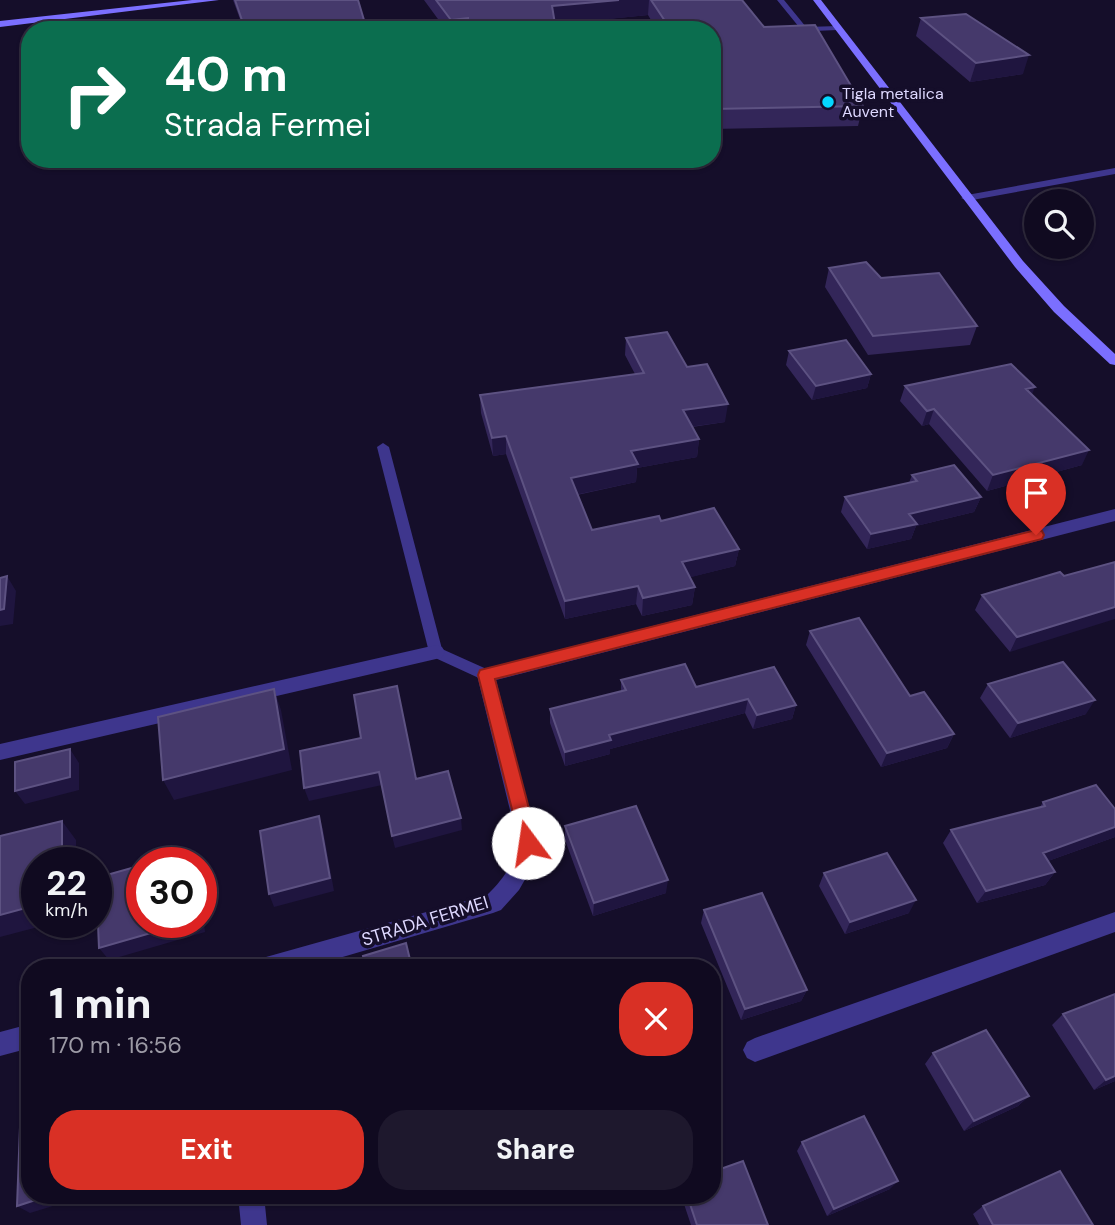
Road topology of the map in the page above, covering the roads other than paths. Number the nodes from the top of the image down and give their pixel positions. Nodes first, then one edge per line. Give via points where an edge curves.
1 (215, 0) edge
2 (780, 0) edge
3 (817, 0) edge
4 (27, 21) edge
5 (21, 22) edge
6 (0, 24) edge
7 (838, 28) junction
8 (804, 29) junction
9 (783, 30) edge
10 (1115, 171) edge
11 (968, 198) junction
12 (1115, 361) edge
13 (383, 447) dead end
14 (1115, 515) edge
15 (436, 652) junction
16 (486, 675) junction
17 (0, 752) edge
18 (1115, 922) edge
19 (297, 959) edge
20 (21, 1038) edge
21 (0, 1044) edge
22 (755, 1050) dead end
23 (252, 1204) edge
24 (254, 1225) edge

1 - 4 main road
2 - 8 lane
3 - 7 main road
5 - 6 main road
7 - 8 lane
7 - 11 main road
8 - 9 lane
10 - 11 street
11 - 12 main road via 1059,309
13 - 15 lane
14 - 16 street
15 - 16 lane
15 - 17 street
16 - 19 street, STRADA FERMEI via 528,843 524,865 510,887 493,903
18 - 22 street
20 - 21 street
23 - 24 street

